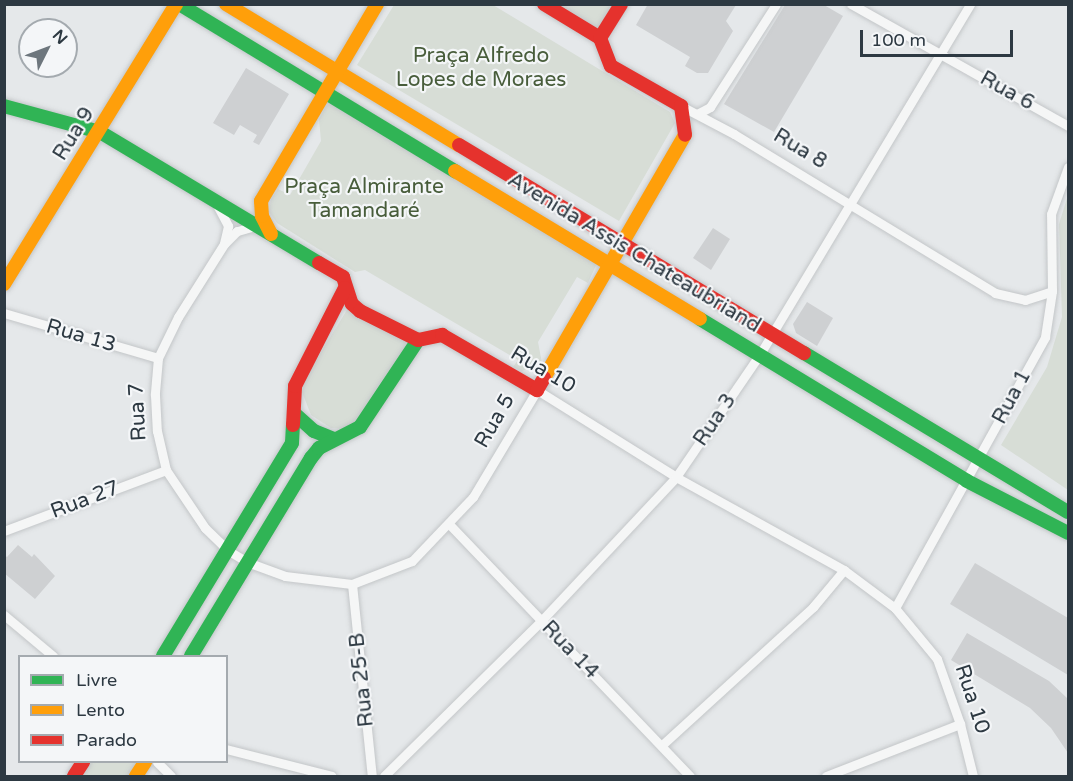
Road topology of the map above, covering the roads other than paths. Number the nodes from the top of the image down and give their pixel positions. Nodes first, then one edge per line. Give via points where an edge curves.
1 (177, 4) edge
2 (226, 4) edge
3 (377, 4) edge
4 (544, 4) edge
5 (621, 4) edge
6 (776, 4) edge
7 (851, 4) edge
8 (970, 4) edge
9 (600, 38) junction
10 (941, 54) junction
11 (336, 72) junction
12 (324, 91) junction
13 (4, 106) edge
14 (681, 106) junction
15 (697, 114) junction
16 (1068, 126) edge
17 (100, 132) junction
18 (1068, 167) edge
19 (851, 205) junction
20 (217, 206) junction
21 (255, 226) junction
22 (272, 234) junction
23 (224, 244) junction
24 (622, 246) junction
25 (611, 264) junction
26 (4, 284) edge
27 (345, 288) junction
28 (1052, 291) junction
29 (4, 313) edge
30 (770, 336) junction
31 (418, 340) junction
32 (760, 354) junction
33 (158, 358) junction
34 (537, 390) junction
35 (296, 415) junction
36 (334, 440) junction
37 (978, 461) junction
38 (166, 470) junction
39 (676, 477) junction
40 (967, 481) junction
41 (1068, 512) edge
42 (449, 524) junction
43 (4, 531) edge
44 (1068, 533) edge
45 (229, 551) junction
46 (247, 562) junction
47 (844, 570) junction
48 (352, 584) junction
49 (895, 608) junction
50 (4, 615) edge
51 (541, 621) junction
52 (51, 655) edge
53 (164, 655) edge
54 (192, 655) edge
55 (960, 724) junction
56 (662, 745) junction
57 (228, 750) edge
58 (82, 763) edge
59 (144, 763) edge
60 (158, 763) edge
61 (75, 777) edge
62 (136, 777) edge
63 (171, 777) edge
64 (332, 777) edge
65 (372, 777) edge
66 (384, 777) edge
67 (690, 777) edge
68 (826, 777) edge
69 (973, 777) edge

1 - 12 main road, Avenida Assis Chateaubriand
1 - 17 main road, Rua 9
2 - 11 main road, Avenida Assis Chateaubriand
3 - 11 main road
4 - 9 main road
5 - 9 main road
6 - 15 street via 710,107
7 - 10 street, Rua 6
8 - 10 street, Rua 3
9 - 14 main road, Rua 8 via 611,66
10 - 16 street, Rua 6
10 - 19 street, Rua 3
11 - 12 main road
11 - 24 main road, Avenida Assis Chateaubriand
12 - 22 main road via 261,201 262,216
12 - 25 main road, Avenida Assis Chateaubriand
13 - 17 main road
14 - 15 street, Rua 8
14 - 24 main road, Rua 5 via 685,135
15 - 19 street, Rua 8
17 - 20 main road
17 - 26 main road, Rua 9
18 - 28 street, Rua 1 via 1051,214
19 - 28 street, Rua 8 via 995,293 1025,300
19 - 30 street, Rua 3
20 - 21 main road
20 - 23 street via 228,226
21 - 22 main road
21 - 23 street, Rua 7 via 237,231
22 - 27 main road via 343,277
23 - 33 street, Rua 7
24 - 25 main road, Rua 5
24 - 30 main road, Avenida Assis Chateaubriand
25 - 32 main road, Avenida Assis Chateaubriand
25 - 34 main road, Rua 5
27 - 31 main road via 360,311
27 - 35 main road via 296,386 292,400
28 - 37 street, Rua 1 via 1045,337
29 - 33 street, Rua 13
30 - 32 street, Rua 3
30 - 37 main road, Avenida Assis Chateaubriand
31 - 34 main road, Rua 10 via 442,335
31 - 36 main road via 360,427
32 - 39 street, Rua 3
32 - 40 main road, Avenida Assis Chateaubriand
33 - 38 street, Rua 7 via 157,431
34 - 39 street, Rua 10
34 - 42 street, Rua 5 via 505,448
35 - 36 main road via 314,431
35 - 45 main road via 292,443
36 - 46 main road via 311,458
37 - 40 street, Rua 1
37 - 41 main road, Avenida Assis Chateaubriand
38 - 43 street, Rua 27
38 - 45 street, Rua 7 via 205,528
39 - 47 street, Rua 10
39 - 51 street, Rua 3
40 - 44 main road, Avenida Assis Chateaubriand
40 - 49 street, Rua 1
42 - 48 street, Rua 5 via 412,561
42 - 51 street, Rua 14
45 - 46 street, Rua 7
45 - 53 main road
46 - 48 street, Rua 5 via 285,576
46 - 54 main road
47 - 49 street, Rua 10
47 - 56 street via 813,607
48 - 65 street, Rua 25-B
49 - 55 street, Rua 10 via 937,659
50 - 52 street
51 - 56 street, Rua 14
51 - 66 street, Rua 3
55 - 68 street
55 - 69 street, Rua 10
56 - 67 street, Rua 14
57 - 64 street
58 - 61 main road
59 - 62 main road
60 - 63 street

